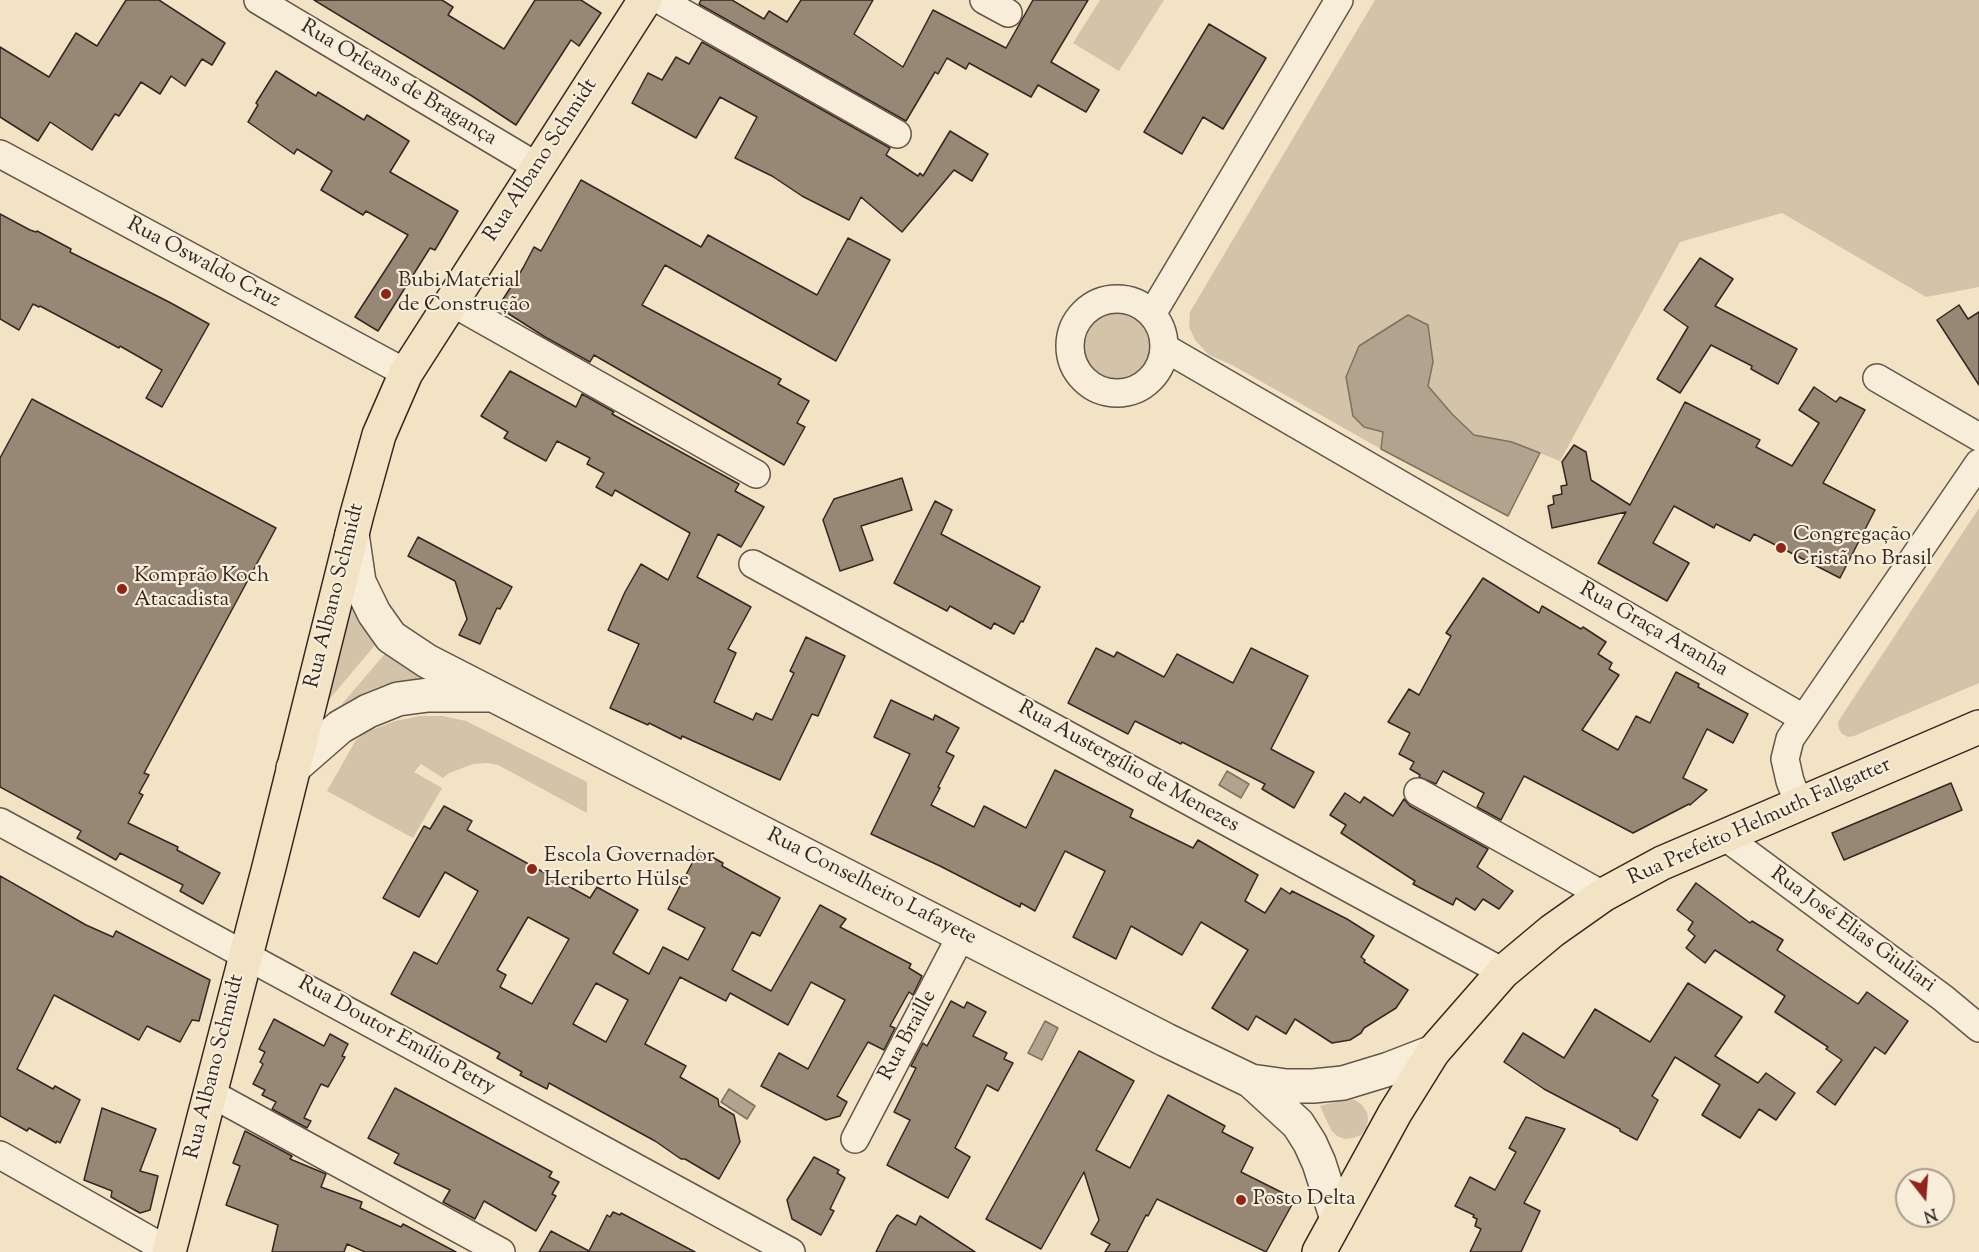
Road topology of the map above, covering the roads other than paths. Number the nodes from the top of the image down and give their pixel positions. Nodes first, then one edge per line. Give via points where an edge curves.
1 (258, 0) edge
2 (645, 0) edge
3 (660, 0) edge
4 (984, 0) edge
5 (1339, 0) edge
6 (1008, 13) dead end
7 (897, 134) dead end
8 (0, 154) edge
9 (538, 167) junction
10 (451, 302) junction
11 (1152, 314) junction
12 (1165, 348) junction
13 (406, 373) junction
14 (1877, 378) dead end
15 (1979, 437) edge
16 (1979, 463) edge
17 (756, 474) dead end
18 (352, 534) junction
19 (753, 564) dead end
20 (491, 694) junction
21 (1803, 718) junction
22 (1979, 727) edge
23 (293, 768) junction
24 (1418, 792) dead end
25 (1799, 804) junction
26 (0, 822) edge
27 (1724, 836) junction
28 (1603, 896) junction
29 (962, 934) junction
30 (245, 955) junction
31 (1503, 972) junction
32 (1979, 1028) edge
33 (1434, 1052) junction
34 (1251, 1081) junction
35 (210, 1093) junction
36 (855, 1138) dead end
37 (0, 1155) edge
38 (1337, 1219) junction
39 (169, 1252) edge
40 (501, 1252) edge
41 (791, 1252) edge
42 (1319, 1252) edge

1 - 9 street, Rua Orleans de Bragança
2 - 9 main road, Rua Albano Schmidt
3 - 7 street
4 - 6 street
5 - 11 street
8 - 13 street, Rua Oswaldo Cruz
9 - 10 main road, Rua Albano Schmidt
10 - 13 main road, Rua Albano Schmidt
10 - 17 street
11 - 12 street
11 - 12 street via 1124,299 1093,306 1073,331 1073,362 1093,387 1108,393 1124,393 1153,377
12 - 21 street, Rua Graça Aranha
13 - 18 main road, Rua Albano Schmidt via 379,435
14 - 15 street
16 - 21 street
18 - 20 street, Rua Conselheiro Lafayete via 359,582 391,637 427,661
18 - 23 main road, Rua Albano Schmidt
19 - 31 street, Rua Austergílio de Menezes
20 - 23 street, Rua Conselheiro Lafayete via 398,699 340,727
20 - 29 street, Rua Conselheiro Lafayete
21 - 25 street via 1790,739 1785,759
22 - 25 main road, Rua Prefeito Helmuth Fallgatter
23 - 30 main road, Rua Albano Schmidt
24 - 28 street
25 - 27 main road, Rua Prefeito Helmuth Fallgatter
26 - 30 street, Rua Doutor Emílio Petry
27 - 28 main road, Rua Prefeito Helmuth Fallgatter via 1662,863
27 - 32 street, Rua José Elias Giuliari
28 - 31 main road, Rua Prefeito Helmuth Fallgatter
29 - 34 street, Rua Conselheiro Lafayete
29 - 36 street, Rua Braille
30 - 35 main road, Rua Albano Schmidt
30 - 41 street, Rua Doutor Emílio Petry
31 - 33 main road, Rua Prefeito Helmuth Fallgatter
33 - 34 street, Rua Conselheiro Lafayete via 1343,1083 1286,1086
33 - 38 main road, Rua Prefeito Helmuth Fallgatter via 1395,1113
34 - 38 street, Rua Conselheiro Lafayete via 1298,1124 1310,1143
35 - 39 main road, Rua Albano Schmidt
35 - 40 street
37 - 39 street
38 - 42 main road, Rua Prefeito Helmuth Fallgatter

